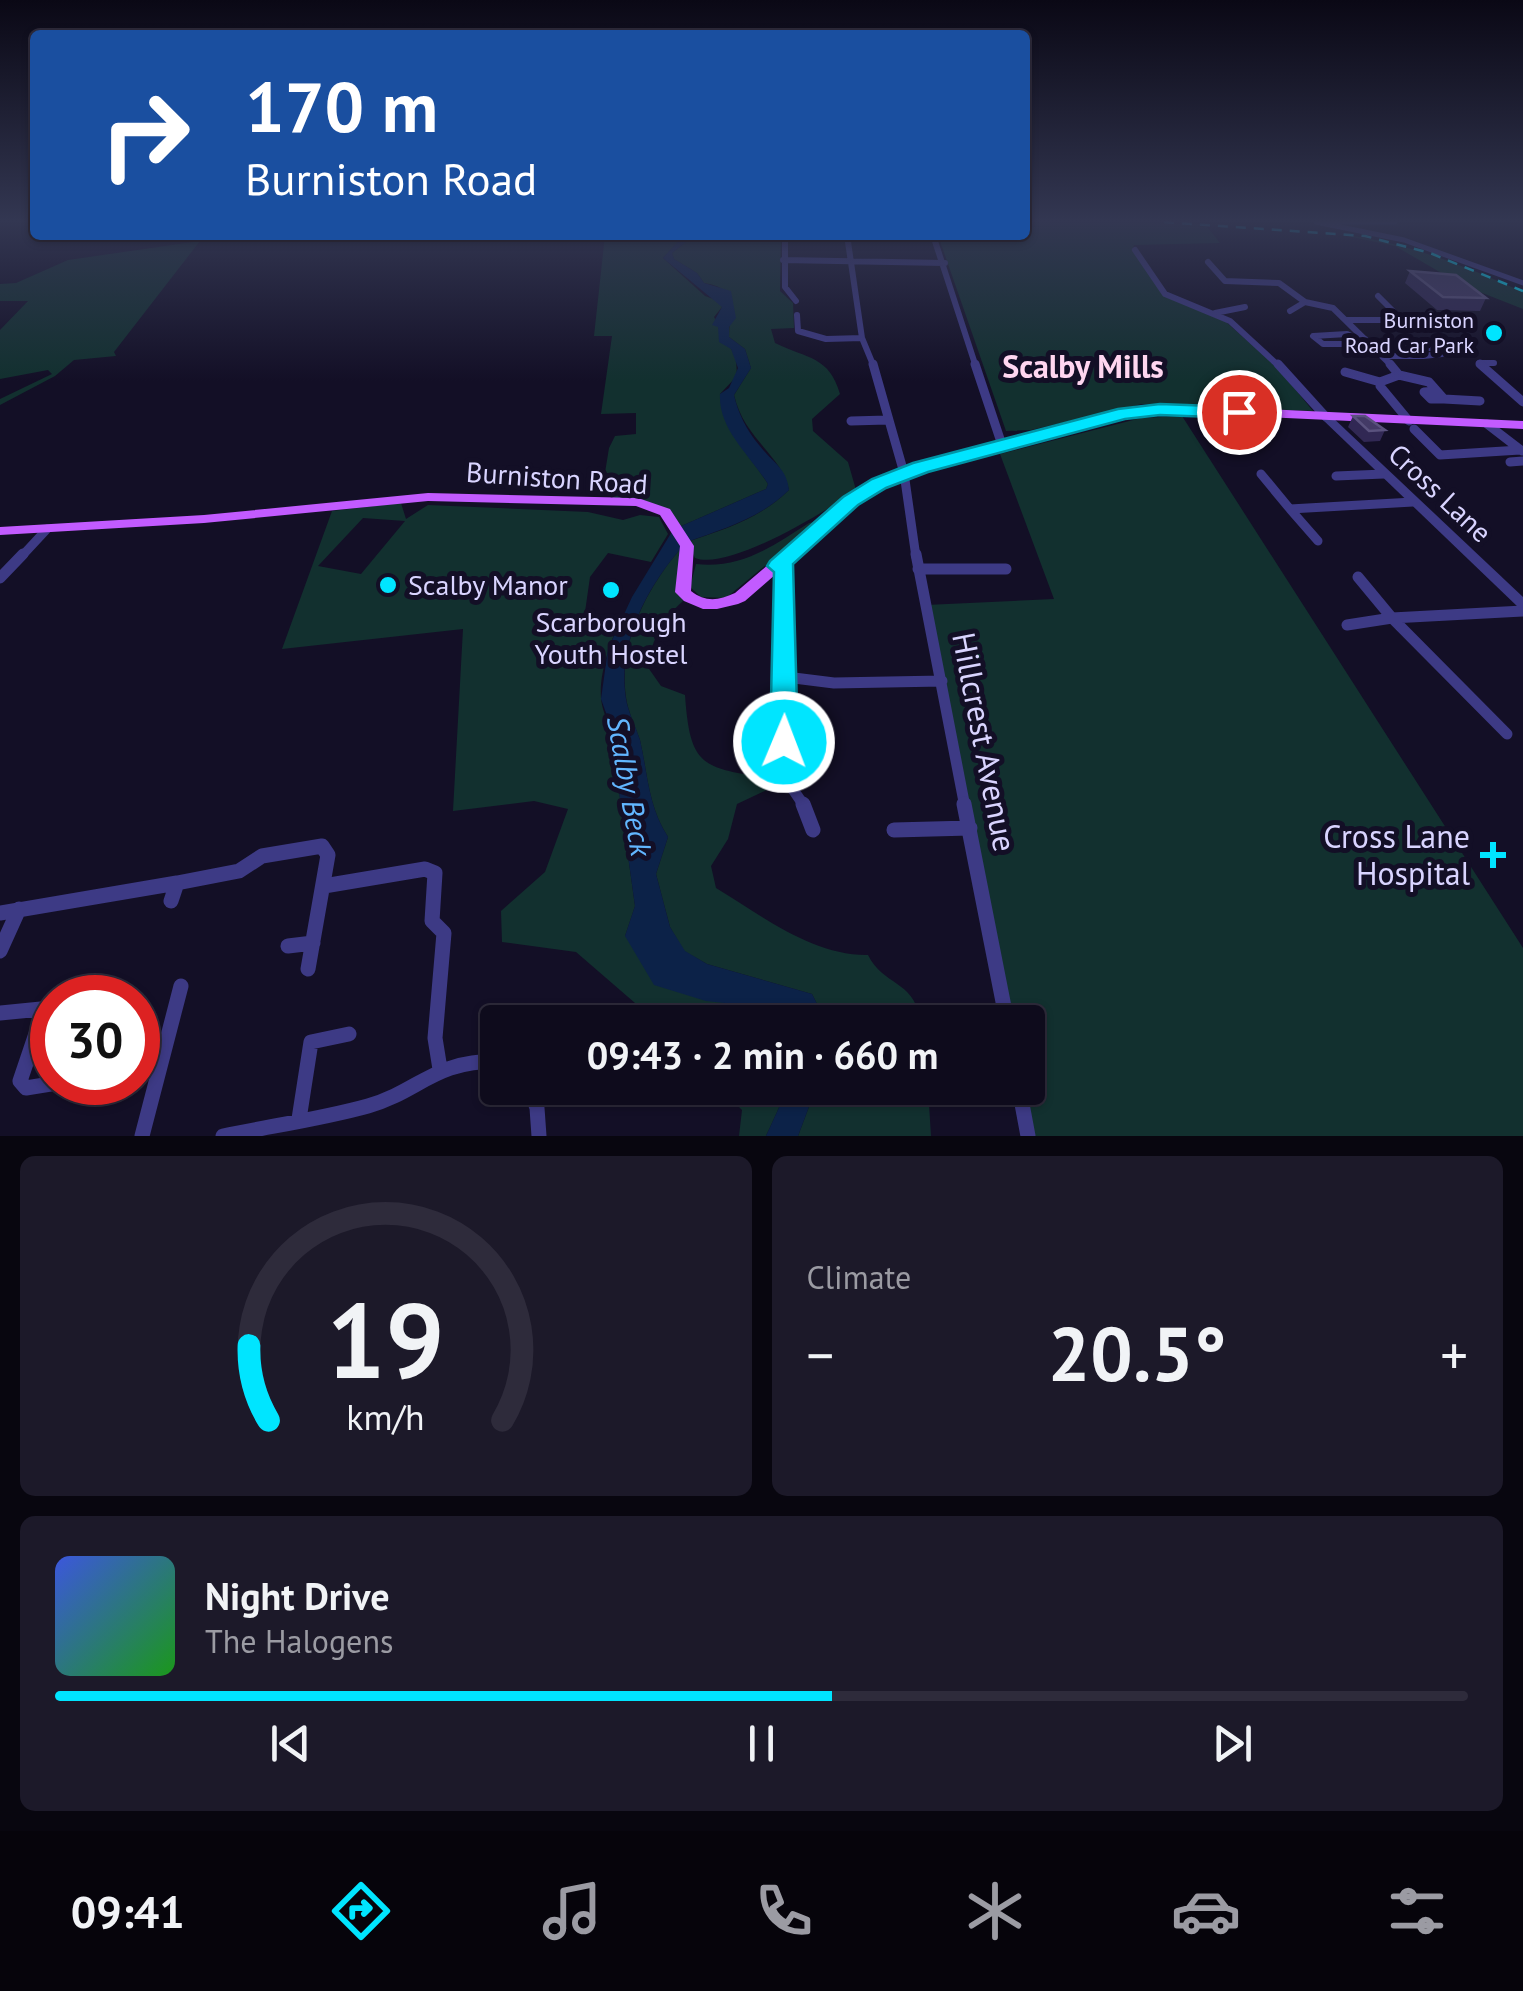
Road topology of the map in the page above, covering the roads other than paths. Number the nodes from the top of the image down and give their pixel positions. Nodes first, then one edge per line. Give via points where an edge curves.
1 (784, 275) edge
2 (855, 275) edge
3 (948, 275) edge
4 (1152, 275) edge
5 (1219, 275) edge
6 (1378, 296) dead end
7 (796, 301) dead end
8 (1306, 302) junction
9 (1245, 307) dead end
10 (1290, 311) dead end
11 (1215, 313) junction
12 (796, 315) dead end
13 (1346, 320) junction
14 (862, 338) junction
15 (1361, 339) junction
16 (1383, 356) junction
17 (1424, 356) dead end
18 (1463, 362) dead end
19 (1479, 363) junction
20 (1494, 364) dead end
21 (1345, 372) dead end
22 (1398, 375) junction
23 (1380, 382) junction
24 (1520, 398) edge
25 (1480, 401) dead end
26 (1326, 417) junction
27 (887, 420) junction
28 (852, 421) dead end
29 (1487, 424) junction
30 (1411, 425) junction
31 (1523, 425) edge
32 (1002, 445) junction
33 (1522, 450) edge
34 (1523, 461) edge
35 (1510, 462) dead end
36 (904, 473) junction
37 (1261, 474) dead end
38 (1384, 474) junction
39 (1336, 476) dead end
40 (1414, 502) junction
41 (1290, 509) junction
42 (47, 529) junction
43 (0, 531) edge
44 (1318, 541) dead end
45 (778, 566) junction
46 (918, 569) junction
47 (1006, 569) dead end
48 (1358, 577) dead end
49 (0, 578) edge
50 (1523, 607) edge
51 (1392, 618) junction
52 (1347, 625) dead end
53 (786, 678) junction
54 (942, 681) junction
55 (1507, 734) dead end
56 (970, 828) junction
57 (813, 830) dead end
58 (894, 830) dead end
59 (177, 884) junction
60 (324, 886) junction
61 (172, 901) dead end
62 (19, 910) junction
63 (0, 912) edge
64 (313, 943) junction
65 (288, 946) dead end
66 (0, 952) edge
67 (308, 969) dead end
68 (182, 986) dead end
69 (1004, 1005) edge
70 (30, 1010) edge
71 (0, 1013) edge
72 (349, 1034) dead end
73 (30, 1051) edge
74 (480, 1063) edge
75 (160, 1064) edge
76 (440, 1069) junction
77 (30, 1087) edge
78 (150, 1105) edge
79 (536, 1105) edge
80 (1022, 1105) edge
81 (291, 1126) edge
82 (142, 1136) edge
83 (224, 1136) edge
84 (539, 1136) edge
85 (1028, 1136) edge

1 - 7 street
2 - 14 street, Hillcrest Avenue
3 - 32 street
4 - 11 street via 1165,294
5 - 8 street via 1224,281 1278,282
6 - 13 street via 1402,320
8 - 10 street
8 - 13 street via 1333,308
9 - 11 street
11 - 26 street via 1283,369
12 - 14 street via 798,331
13 - 15 street
14 - 27 street, Hillcrest Avenue
15 - 15 street via 1323,344 1313,336 1346,334
15 - 16 street
16 - 17 street
16 - 22 street
18 - 19 street
19 - 20 street
19 - 24 street
21 - 23 street
22 - 23 street
22 - 25 street via 1429,382 1444,399
23 - 30 street
26 - 30 main road, Burniston Road
26 - 32 main road, Burniston Road via 1160,409
26 - 38 street, Cross Lane
27 - 28 street
27 - 36 street, Hillcrest Avenue
29 - 30 main road, Burniston Road
29 - 31 main road, Burniston Road
29 - 33 street
30 - 33 street via 1440,455
32 - 36 main road, Burniston Road
34 - 35 street
36 - 45 main road, Burniston Road via 851,501
36 - 46 street, Hillcrest Avenue
37 - 41 street
38 - 39 street
38 - 40 street, Cross Lane
40 - 41 street
40 - 50 street, Cross Lane
41 - 44 street
42 - 43 main road, Burniston Road
42 - 45 main road, Burniston Road via 452,496 638,502 674,522 687,546 681,586 700,604 728,603
42 - 49 street
45 - 53 street via 785,569
46 - 47 street
46 - 54 street, Hillcrest Avenue
48 - 51 street
50 - 51 street
51 - 52 street
51 - 55 street
53 - 54 street
53 - 57 street via 783,775
54 - 56 street, Hillcrest Avenue
56 - 58 street
56 - 69 street, Hillcrest Avenue
59 - 60 street via 239,871 262,856 322,846 328,855
59 - 61 street
59 - 62 street
60 - 64 street
60 - 76 street via 425,869 435,873 432,921 444,932
62 - 63 street
62 - 66 street
64 - 65 street
64 - 67 street
68 - 75 street
70 - 71 street
72 - 81 street via 306,1038
73 - 77 street via 20,1081
74 - 76 street
76 - 81 street via 372,1105
78 - 82 street
79 - 84 street
80 - 85 street
81 - 83 street

